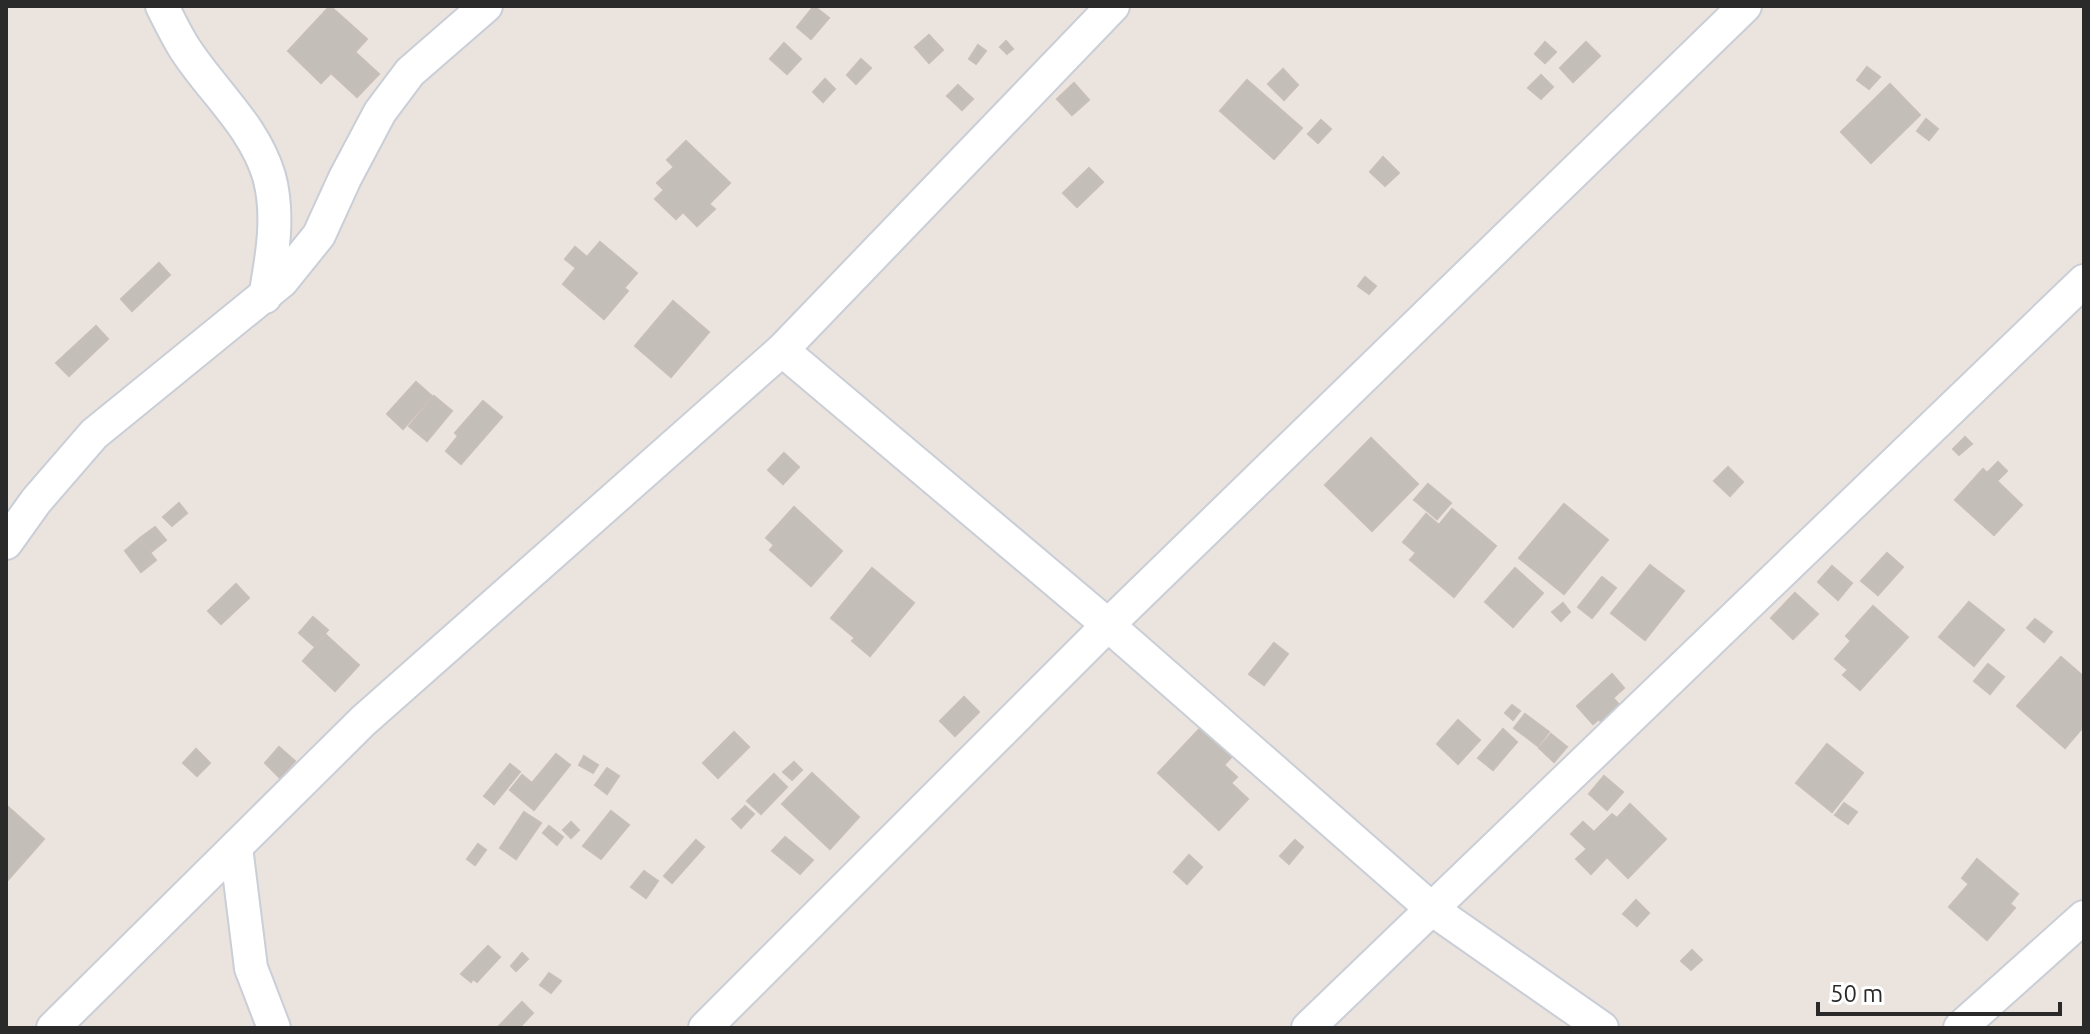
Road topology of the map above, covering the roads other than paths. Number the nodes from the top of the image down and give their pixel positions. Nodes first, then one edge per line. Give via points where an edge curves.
1 (162, 6) edge
2 (486, 6) edge
3 (1113, 6) edge
4 (1745, 6) edge
5 (2084, 281) edge
6 (265, 297) junction
7 (782, 350) junction
8 (6, 543) edge
9 (1108, 625) junction
10 (236, 847) junction
11 (1433, 910) junction
12 (2084, 917) edge
13 (53, 1028) edge
14 (274, 1028) edge
15 (705, 1028) edge
16 (1308, 1028) edge
17 (1602, 1028) edge
18 (1960, 1028) edge

1 - 6 street via 185,49 245,127 269,177 274,234
2 - 6 street via 410,72 380,112 319,235
3 - 7 street
4 - 9 street
5 - 11 street
6 - 8 street via 94,434
7 - 9 street
7 - 10 street via 363,721
9 - 11 street
9 - 15 street
10 - 13 street
10 - 14 street via 251,968
11 - 16 street
11 - 17 street
12 - 18 street

